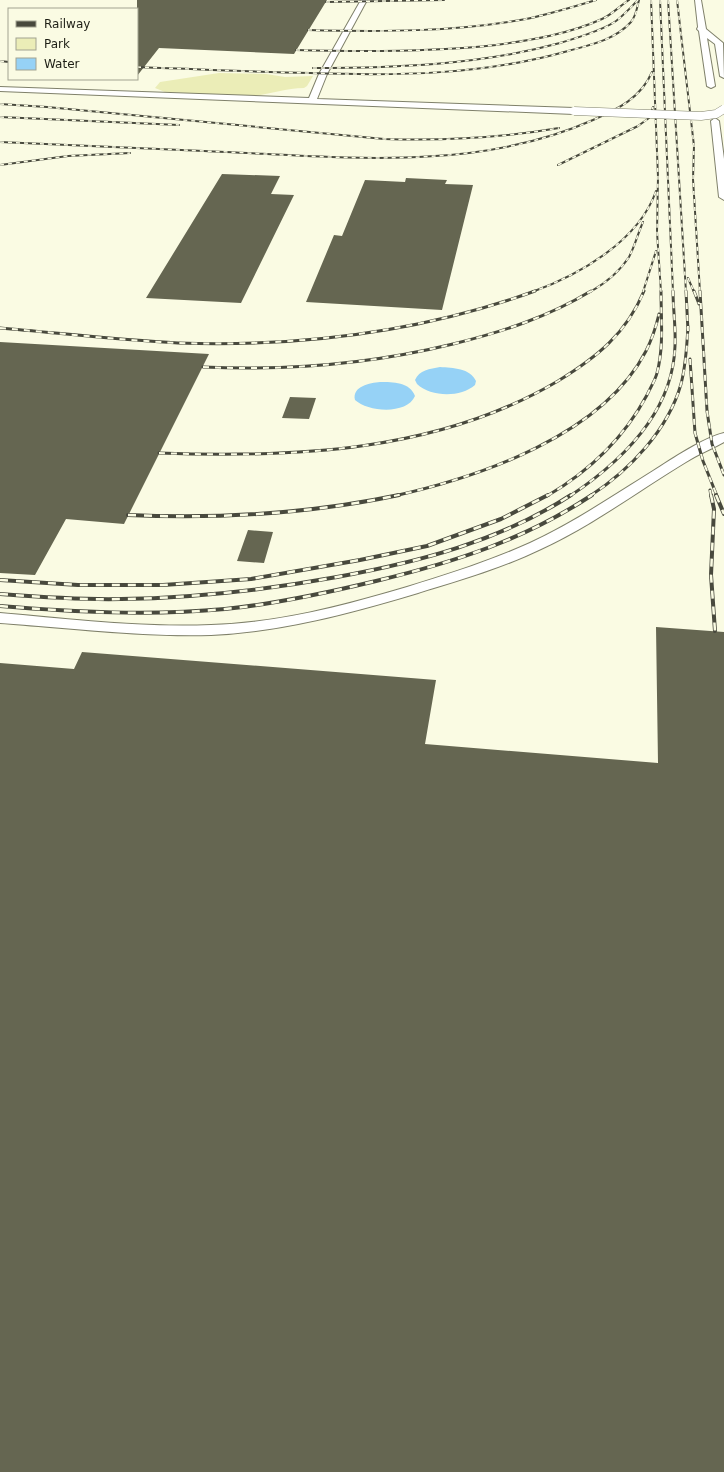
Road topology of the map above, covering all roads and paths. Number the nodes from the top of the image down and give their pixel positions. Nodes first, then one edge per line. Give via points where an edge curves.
1 (364, 0) edge
2 (698, 0) edge
3 (702, 29) junction
4 (724, 76) edge
5 (711, 86) dead end
6 (0, 89) edge
7 (312, 101) junction
8 (724, 109) edge
9 (715, 121) dead end
10 (724, 197) edge
11 (724, 437) edge
12 (0, 618) edge

1 - 7 lane via 323,74
2 - 3 lane
3 - 4 lane via 719,43
3 - 5 lane
6 - 7 lane
7 - 8 lane, bridge via 698,116 715,114
9 - 10 lane
11 - 12 lane via 683,458 582,522 536,546 481,569 358,606 280,623 211,630 144,630

